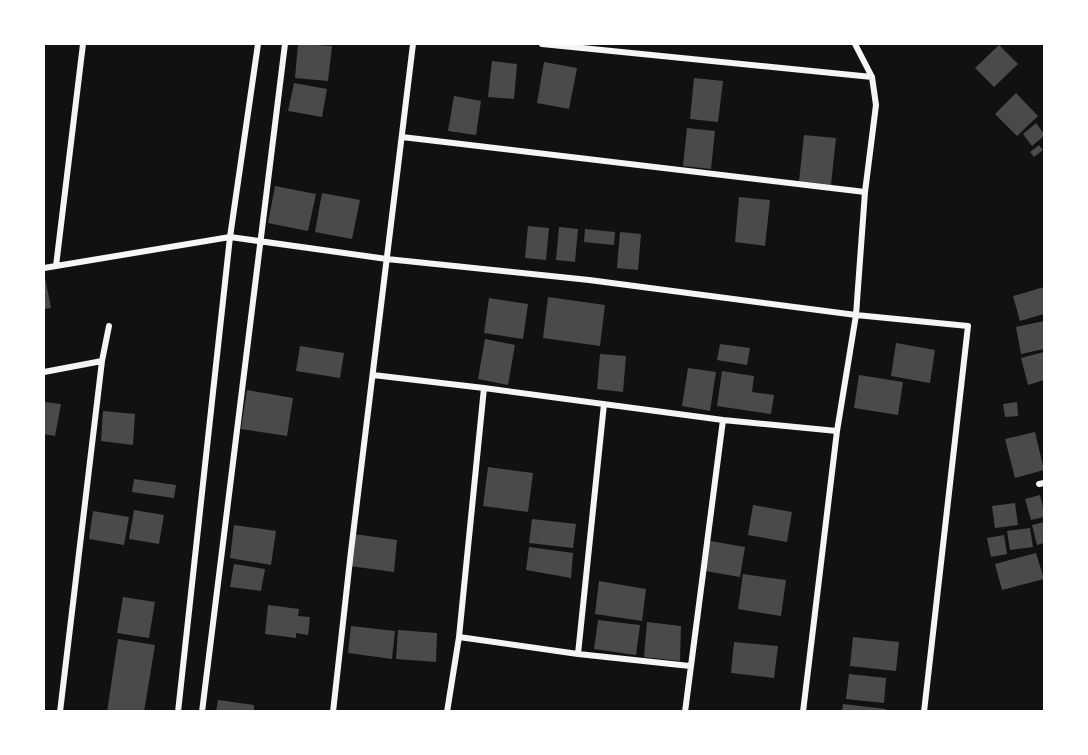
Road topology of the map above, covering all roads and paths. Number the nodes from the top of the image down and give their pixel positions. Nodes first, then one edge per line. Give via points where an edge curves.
1 (83, 44) edge
2 (258, 44) edge
3 (285, 44) edge
4 (413, 44) edge
5 (542, 44) edge
6 (855, 44) edge
7 (872, 76) junction
8 (402, 137) junction
9 (865, 192) junction
10 (230, 237) junction
11 (260, 242) junction
12 (387, 259) junction
13 (56, 266) junction
14 (44, 268) edge
15 (856, 315) junction
16 (109, 326) dead end
17 (102, 361) junction
18 (44, 372) edge
19 (373, 375) junction
20 (484, 388) junction
21 (604, 404) junction
22 (723, 420) junction
23 (837, 431) junction
24 (459, 637) junction
25 (578, 654) junction
26 (690, 666) junction
27 (60, 711) edge
28 (178, 711) edge
29 (202, 711) edge
30 (333, 711) edge
31 (447, 711) edge
32 (685, 711) edge
33 (803, 711) edge
34 (924, 711) edge

1 - 13 street
2 - 10 street
3 - 11 street
4 - 8 street
5 - 7 street
6 - 7 street
7 - 9 street via 876,105
8 - 9 street
8 - 12 street
9 - 15 street
10 - 11 street
10 - 13 street
10 - 28 street
11 - 12 street
11 - 29 street
12 - 15 street via 589,280
12 - 19 street
13 - 14 street
15 - 23 street
15 - 34 street via 968,326
16 - 17 street
17 - 18 street
17 - 27 street
19 - 20 street
19 - 30 street
20 - 21 street
20 - 24 street
21 - 22 street
21 - 25 street
22 - 23 street
22 - 26 street
23 - 33 street
24 - 25 street
24 - 31 street
25 - 26 street
26 - 32 street

